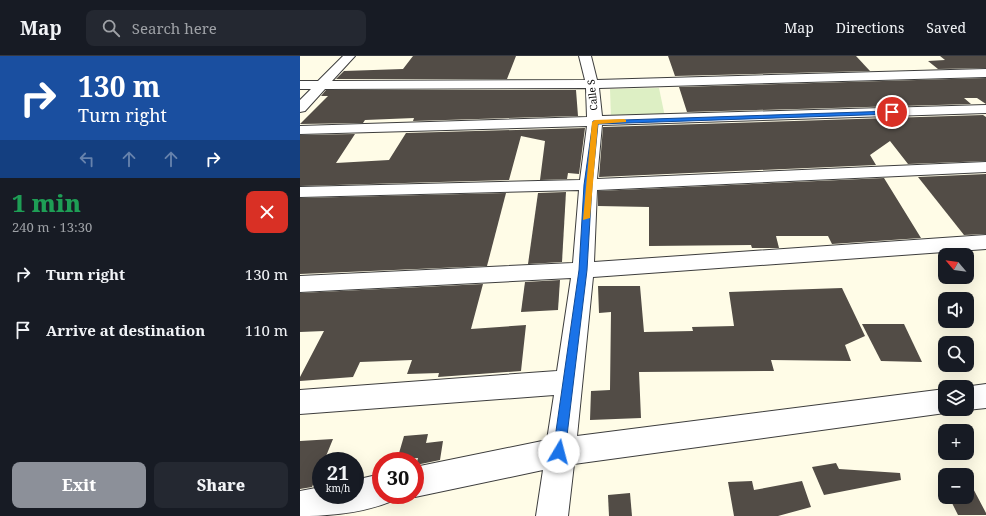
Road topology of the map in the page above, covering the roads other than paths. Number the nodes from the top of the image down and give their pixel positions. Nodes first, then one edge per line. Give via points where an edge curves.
1 (349, 56) edge
2 (586, 56) edge
3 (986, 73) edge
4 (323, 84) junction
5 (592, 84) junction
6 (300, 85) edge
7 (300, 108) edge
8 (986, 109) edge
9 (595, 122) junction
10 (300, 130) edge
11 (986, 167) edge
12 (588, 185) junction
13 (300, 192) edge
14 (986, 242) edge
15 (583, 270) junction
16 (300, 284) edge
17 (569, 382) junction
18 (986, 396) edge
19 (974, 397) edge
20 (300, 402) edge
21 (938, 402) edge
22 (559, 452) junction
23 (424, 480) edge
24 (372, 492) edge
25 (300, 507) edge
26 (552, 516) edge

1 - 4 street
2 - 5 street, Calle S
3 - 5 street
4 - 5 street
4 - 6 street
4 - 7 street
5 - 9 street, Calle S
8 - 9 street
9 - 10 street
9 - 12 street, Calle S
11 - 12 street
12 - 13 street
12 - 15 street, Calle S
14 - 15 street
15 - 16 street
15 - 17 street, Calle S
17 - 20 street
17 - 22 street, Calle S
18 - 19 street
21 - 22 street
22 - 23 street
22 - 26 street, Calle S
24 - 25 street

